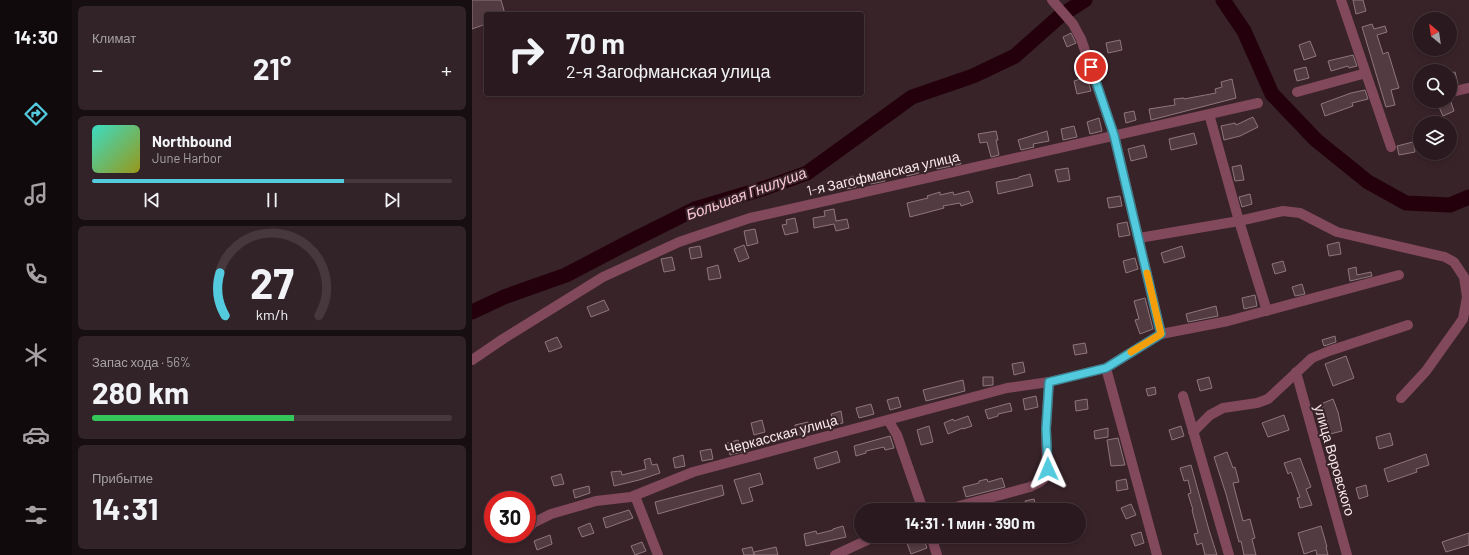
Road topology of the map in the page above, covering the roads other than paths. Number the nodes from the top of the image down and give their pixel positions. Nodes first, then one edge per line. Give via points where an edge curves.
1 (1341, 0) edge
2 (1056, 4) edge
3 (1366, 73) junction
4 (1469, 88) edge
5 (1457, 91) edge
6 (1297, 92) dead end
7 (1258, 103) dead end
8 (1209, 114) junction
9 (1114, 135) junction
10 (1391, 147) dead end
11 (1239, 220) junction
12 (1139, 238) junction
13 (1399, 275) dead end
14 (1267, 311) junction
15 (1408, 325) dead end
16 (1161, 334) junction
17 (472, 360) edge
18 (1106, 368) junction
19 (1296, 372) junction
20 (1049, 382) junction
21 (1183, 396) dead end
22 (1401, 398) dead end
23 (888, 420) junction
24 (1193, 432) junction
25 (635, 496) junction
26 (921, 503) edge
27 (970, 503) edge
28 (536, 522) edge
29 (861, 543) edge
30 (933, 543) edge
31 (658, 555) edge
32 (835, 555) edge
33 (937, 555) edge
34 (1157, 555) edge
35 (1229, 555) edge
36 (1347, 555) edge

1 - 3 street
2 - 9 street via 1082,39
3 - 6 street
3 - 10 street
4 - 5 street
7 - 8 street, 1-я Загофманская улица
8 - 9 street, 1-я Загофманская улица
8 - 11 street
9 - 12 street
9 - 17 street, 1-я Загофманская улица via 750,218 686,240 603,277
11 - 12 street
11 - 14 street
11 - 22 street via 1283,211 1300,213 1336,232 1445,257 1454,262 1464,277 1467,297 1463,318 1426,371
12 - 16 street
13 - 14 street
14 - 16 street
15 - 19 street via 1312,358
16 - 18 street, Черкасская улица
18 - 20 street, Черкасская улица
18 - 34 street
19 - 24 street via 1268,399 1223,408 1210,415
19 - 36 street, улица Воровского
20 - 23 street, Черкасская улица via 1007,388
20 - 27 street via 1046,477 1030,487
21 - 24 street
23 - 25 street, Черкасская улица via 693,472
23 - 26 street via 897,435
24 - 35 street
25 - 28 street, Черкасская улица via 596,501 551,514
25 - 31 street
29 - 32 street
30 - 33 street

